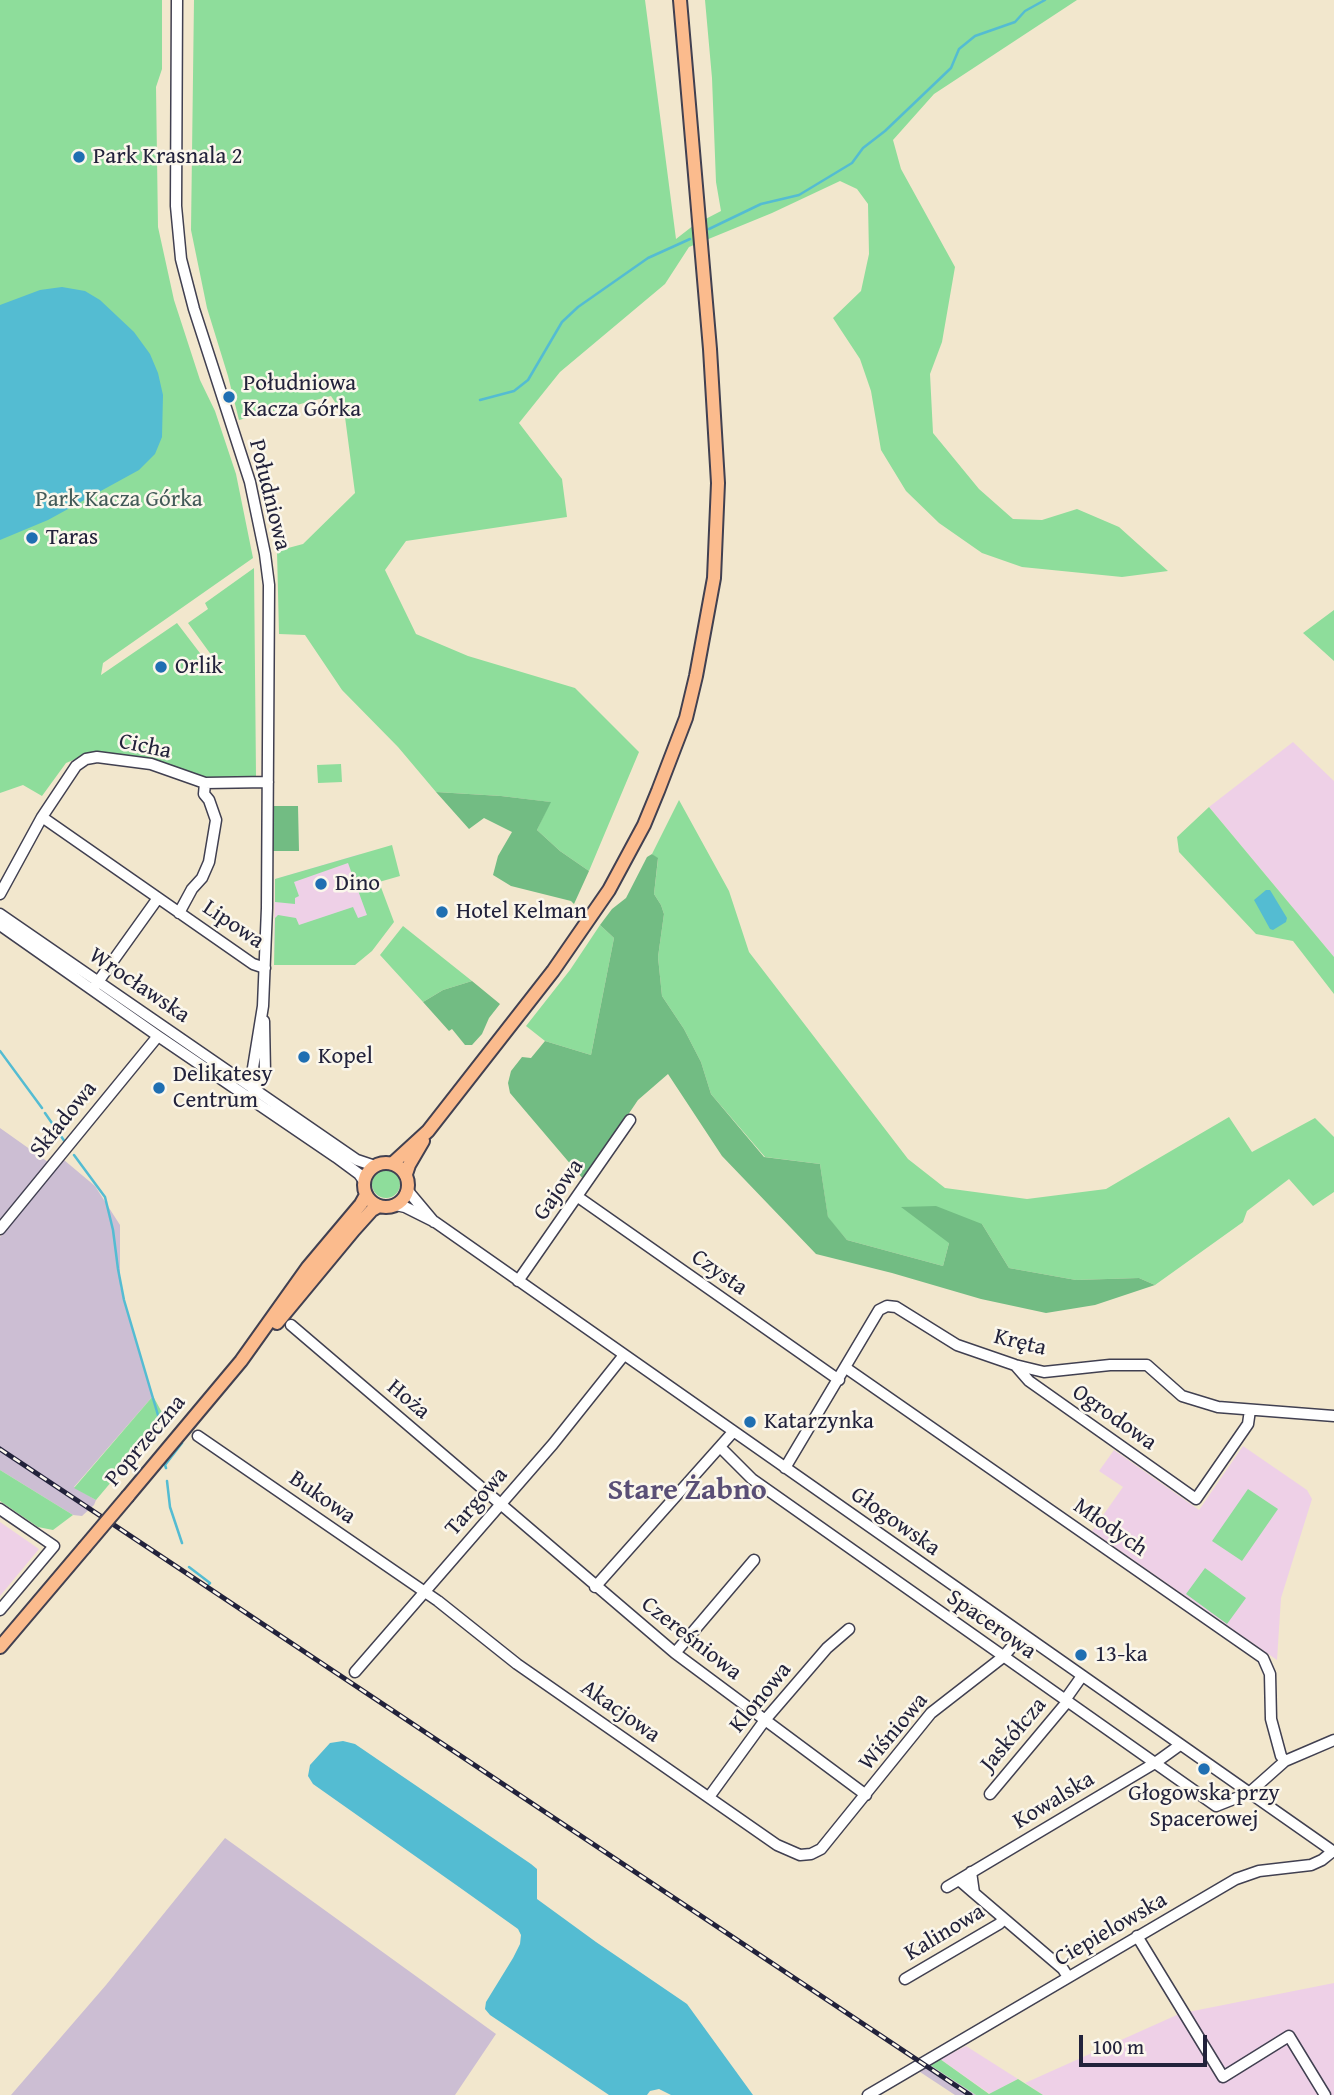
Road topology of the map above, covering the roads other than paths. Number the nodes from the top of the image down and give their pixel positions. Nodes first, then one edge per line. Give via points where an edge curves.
1 (177, 0) edge
2 (680, 0) edge
3 (268, 782) junction
4 (205, 783) junction
5 (42, 817) junction
6 (0, 894) edge
7 (158, 898) junction
8 (179, 913) junction
9 (0, 914) edge
10 (0, 925) edge
11 (265, 968) junction
12 (95, 985) junction
13 (263, 1006) junction
14 (156, 1020) junction
15 (158, 1036) junction
16 (183, 1039) junction
17 (253, 1070) junction
18 (237, 1076) junction
19 (253, 1093) junction
20 (630, 1120) dead end
21 (428, 1131) junction
22 (392, 1164) junction
23 (375, 1166) junction
24 (406, 1174) junction
25 (365, 1188) junction
26 (408, 1192) junction
27 (578, 1197) junction
28 (396, 1205) junction
29 (379, 1206) junction
30 (435, 1222) junction
31 (0, 1228) edge
32 (518, 1280) junction
33 (291, 1325) dead end
34 (624, 1355) junction
35 (241, 1361) junction
36 (1015, 1365) junction
37 (846, 1368) junction
38 (839, 1380) junction
39 (1250, 1410) junction
40 (1334, 1416) edge
41 (733, 1432) junction
42 (198, 1436) dead end
43 (720, 1447) junction
44 (785, 1468) junction
45 (501, 1504) junction
46 (0, 1509) edge
47 (754, 1560) dead end
48 (595, 1587) junction
49 (424, 1592) junction
50 (0, 1610) edge
51 (849, 1629) dead end
52 (1022, 1635) junction
53 (0, 1647) edge
54 (675, 1653) junction
55 (1003, 1657) junction
56 (355, 1672) dead end
57 (1082, 1676) junction
58 (1066, 1701) junction
59 (765, 1720) junction
60 (1334, 1740) edge
61 (1180, 1745) junction
62 (1285, 1761) junction
63 (1155, 1763) junction
64 (1249, 1793) junction
65 (990, 1794) dead end
66 (866, 1795) junction
67 (709, 1797) junction
68 (1333, 1851) edge
69 (800, 1855) joint
70 (971, 1872) junction
71 (959, 1880) junction
72 (947, 1887) dead end
73 (974, 1893) junction
74 (1004, 1919) junction
75 (1137, 1936) junction
76 (1068, 1977) junction
77 (905, 1979) dead end
78 (868, 2095) edge
79 (1325, 2095) edge

1 - 3 street, Południowa via 178,235 186,284 250,482 265,554 270,614
2 - 21 main road via 718,483 714,578 696,676 686,718 658,791 609,890 553,971
3 - 4 street, Cicha
3 - 11 street, Południowa
4 - 5 street, Cicha via 150,764 86,759 76,766
4 - 8 street, Lipowa via 204,794 216,820 209,862
5 - 6 street, Cicha
5 - 7 street
7 - 8 street, Lipowa
7 - 12 street
8 - 11 street, Lipowa
9 - 12 street, Wrocławska
10 - 12 street, Wrocławska
11 - 13 street, Południowa
12 - 14 street, Wrocławska
12 - 15 street, Wrocławska
13 - 17 street, Południowa
13 - 19 street, Południowa via 265,1069
14 - 15 street
14 - 16 street, Wrocławska
15 - 16 street
15 - 19 street, Wrocławska
15 - 31 street, Składowa
16 - 18 street, Wrocławska
17 - 18 street
17 - 19 street, Południowa
18 - 19 street, Wrocławska
19 - 23 street via 357,1160
19 - 25 street via 351,1168
20 - 27 street, Gajowa
21 - 22 main road
21 - 24 main road
22 - 23 main road
22 - 24 main road
23 - 25 main road
24 - 26 main road
25 - 29 main road via 371,1202
25 - 35 main road, Poprzeczna via 361,1204 308,1267
26 - 28 main road
26 - 30 street, Głogowska
27 - 32 street, Gajowa
27 - 38 street, Czysta
28 - 29 main road
28 - 30 street, Głogowska
29 - 35 main road, Poprzeczna
30 - 32 street, Głogowska
32 - 34 street, Głogowska
33 - 45 street, Hoża
34 - 41 street, Głogowska
34 - 45 street, Targowa
35 - 53 main road, Poprzeczna, bridge
36 - 37 street, Kręta via 957,1345 896,1307 887,1306 878,1310
36 - 39 street, Kręta via 1044,1372 1110,1364 1147,1365 1182,1396 1218,1407
36 - 39 street, Ogrodowa via 1029,1381 1196,1499 1248,1424
37 - 38 street, Kręta
37 - 62 street, Młodych via 1263,1658 1270,1674 1271,1719
38 - 44 street, Kręta
39 - 40 street, Kręta
41 - 43 street
41 - 44 street, Głogowska
42 - 49 street, Bukowa
43 - 48 street
43 - 55 street, Spacerowa via 752,1479
44 - 52 street, Głogowska
45 - 48 street, Czereśniowa
45 - 49 street, Targowa
46 - 50 street via 54,1546
47 - 54 street
48 - 54 street, Czereśniowa
49 - 56 street, Targowa
49 - 67 street, Akacjowa via 509,1658
51 - 59 street, Klonowa
52 - 55 street, Wiśniowa
52 - 57 street, Głogowska
54 - 59 street, Czereśniowa
55 - 58 street, Spacerowa
55 - 66 street, Wiśniowa via 931,1713
57 - 58 street, Jaskółcza
57 - 61 street, Głogowska
58 - 63 street, Spacerowa
58 - 65 street, Jaskółcza
59 - 66 street, Czereśniowa
59 - 67 street, Klonowa
60 - 62 street
61 - 63 street, Kowalska
61 - 64 street, Głogowska
62 - 64 street
63 - 64 street, Spacerowa via 1216,1806
63 - 70 street, Kowalska
64 - 68 street, Głogowska
66 - 69 street, Wiśniowa via 821,1849
67 - 69 street, Akacjowa via 777,1845
68 - 75 street, Ciepielowska via 1311,1865 1244,1875
70 - 71 street, Kowalska
70 - 73 street
71 - 72 street, Kowalska
71 - 73 street
73 - 74 street
74 - 76 street
74 - 77 street, Kalinowa
75 - 76 street, Ciepielowska
75 - 79 street via 1223,2077 1289,2036
76 - 78 street, Ciepielowska

